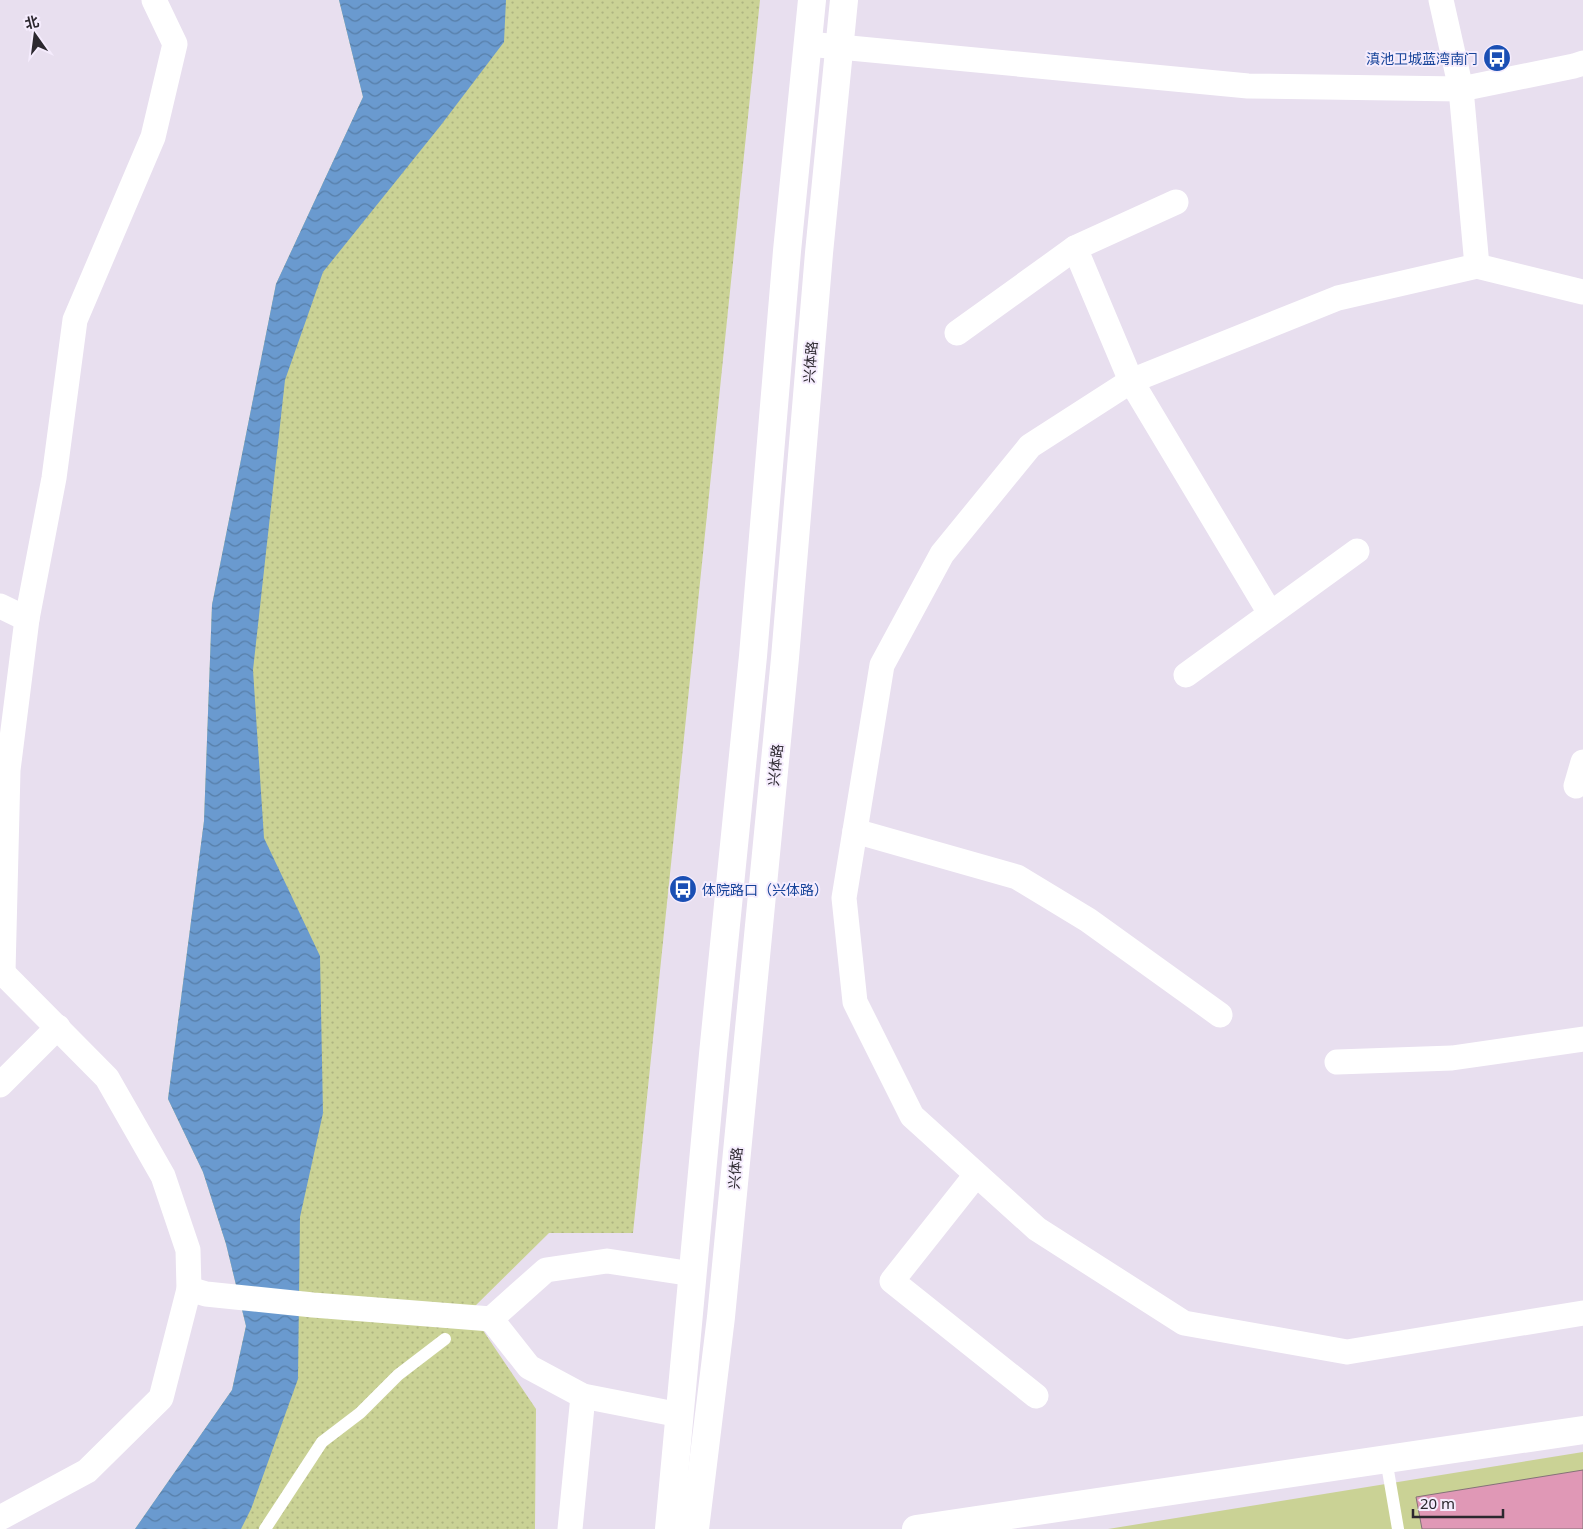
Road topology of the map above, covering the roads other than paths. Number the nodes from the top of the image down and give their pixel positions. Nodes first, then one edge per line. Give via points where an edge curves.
1 (154, 0) edge
2 (812, 0) edge
3 (844, 0) edge
4 (1441, 0) edge
5 (808, 44) junction
6 (840, 47) junction
7 (1583, 62) edge
8 (1461, 89) junction
9 (1176, 202) dead end
10 (1075, 248) junction
11 (1477, 266) junction
12 (1583, 292) edge
13 (957, 333) dead end
14 (1131, 381) junction
15 (1357, 551) dead end
16 (0, 606) edge
17 (1270, 613) junction
18 (27, 619) junction
19 (1186, 675) dead end
20 (1583, 762) edge
21 (1576, 786) dead end
22 (855, 831) junction
23 (2, 971) edge
24 (1220, 1015) dead end
25 (58, 1027) junction
26 (1583, 1039) edge
27 (1337, 1062) dead end
28 (0, 1085) edge
29 (976, 1175) junction
30 (693, 1274) junction
31 (197, 1292) junction
32 (1583, 1313) edge
33 (492, 1319) junction
34 (445, 1339) dead end
35 (583, 1396) junction
36 (1036, 1396) dead end
37 (680, 1415) junction
38 (1583, 1430) edge
39 (1386, 1459) junction
40 (0, 1518) edge
41 (265, 1529) edge
42 (570, 1529) edge
43 (669, 1529) edge
44 (695, 1529) edge
45 (916, 1529) edge
46 (1398, 1529) edge

1 - 18 street via 175,44 153,136 76,320 54,478
2 - 5 street
3 - 6 street, 兴体路
4 - 8 street
5 - 6 street
5 - 30 street
6 - 8 street via 1248,86
6 - 44 street, 兴体路 via 721,1317
7 - 8 street
8 - 11 street
9 - 10 street
10 - 13 street
10 - 14 street
11 - 12 street
11 - 14 street via 1338,298
14 - 17 street
14 - 22 street via 1030,446 942,554 882,665
15 - 17 street
16 - 18 street
17 - 19 street
18 - 23 street via 8,770
20 - 21 street
22 - 24 street via 1017,877 1088,920
22 - 29 street via 844,898 854,1002 912,1116
23 - 25 street
25 - 28 street
25 - 31 street via 107,1078 163,1176 188,1250
26 - 27 street via 1452,1058
29 - 32 street via 1036,1230 1184,1324 1347,1352
29 - 36 street via 892,1281
30 - 33 street via 607,1261 546,1270
30 - 37 street
31 - 33 street
31 - 40 street via 161,1398 87,1471
33 - 35 street via 529,1367
34 - 41 lane via 398,1375 360,1413 322,1442
35 - 37 street
35 - 42 street
37 - 43 street
38 - 39 street
39 - 45 street
39 - 46 lane

